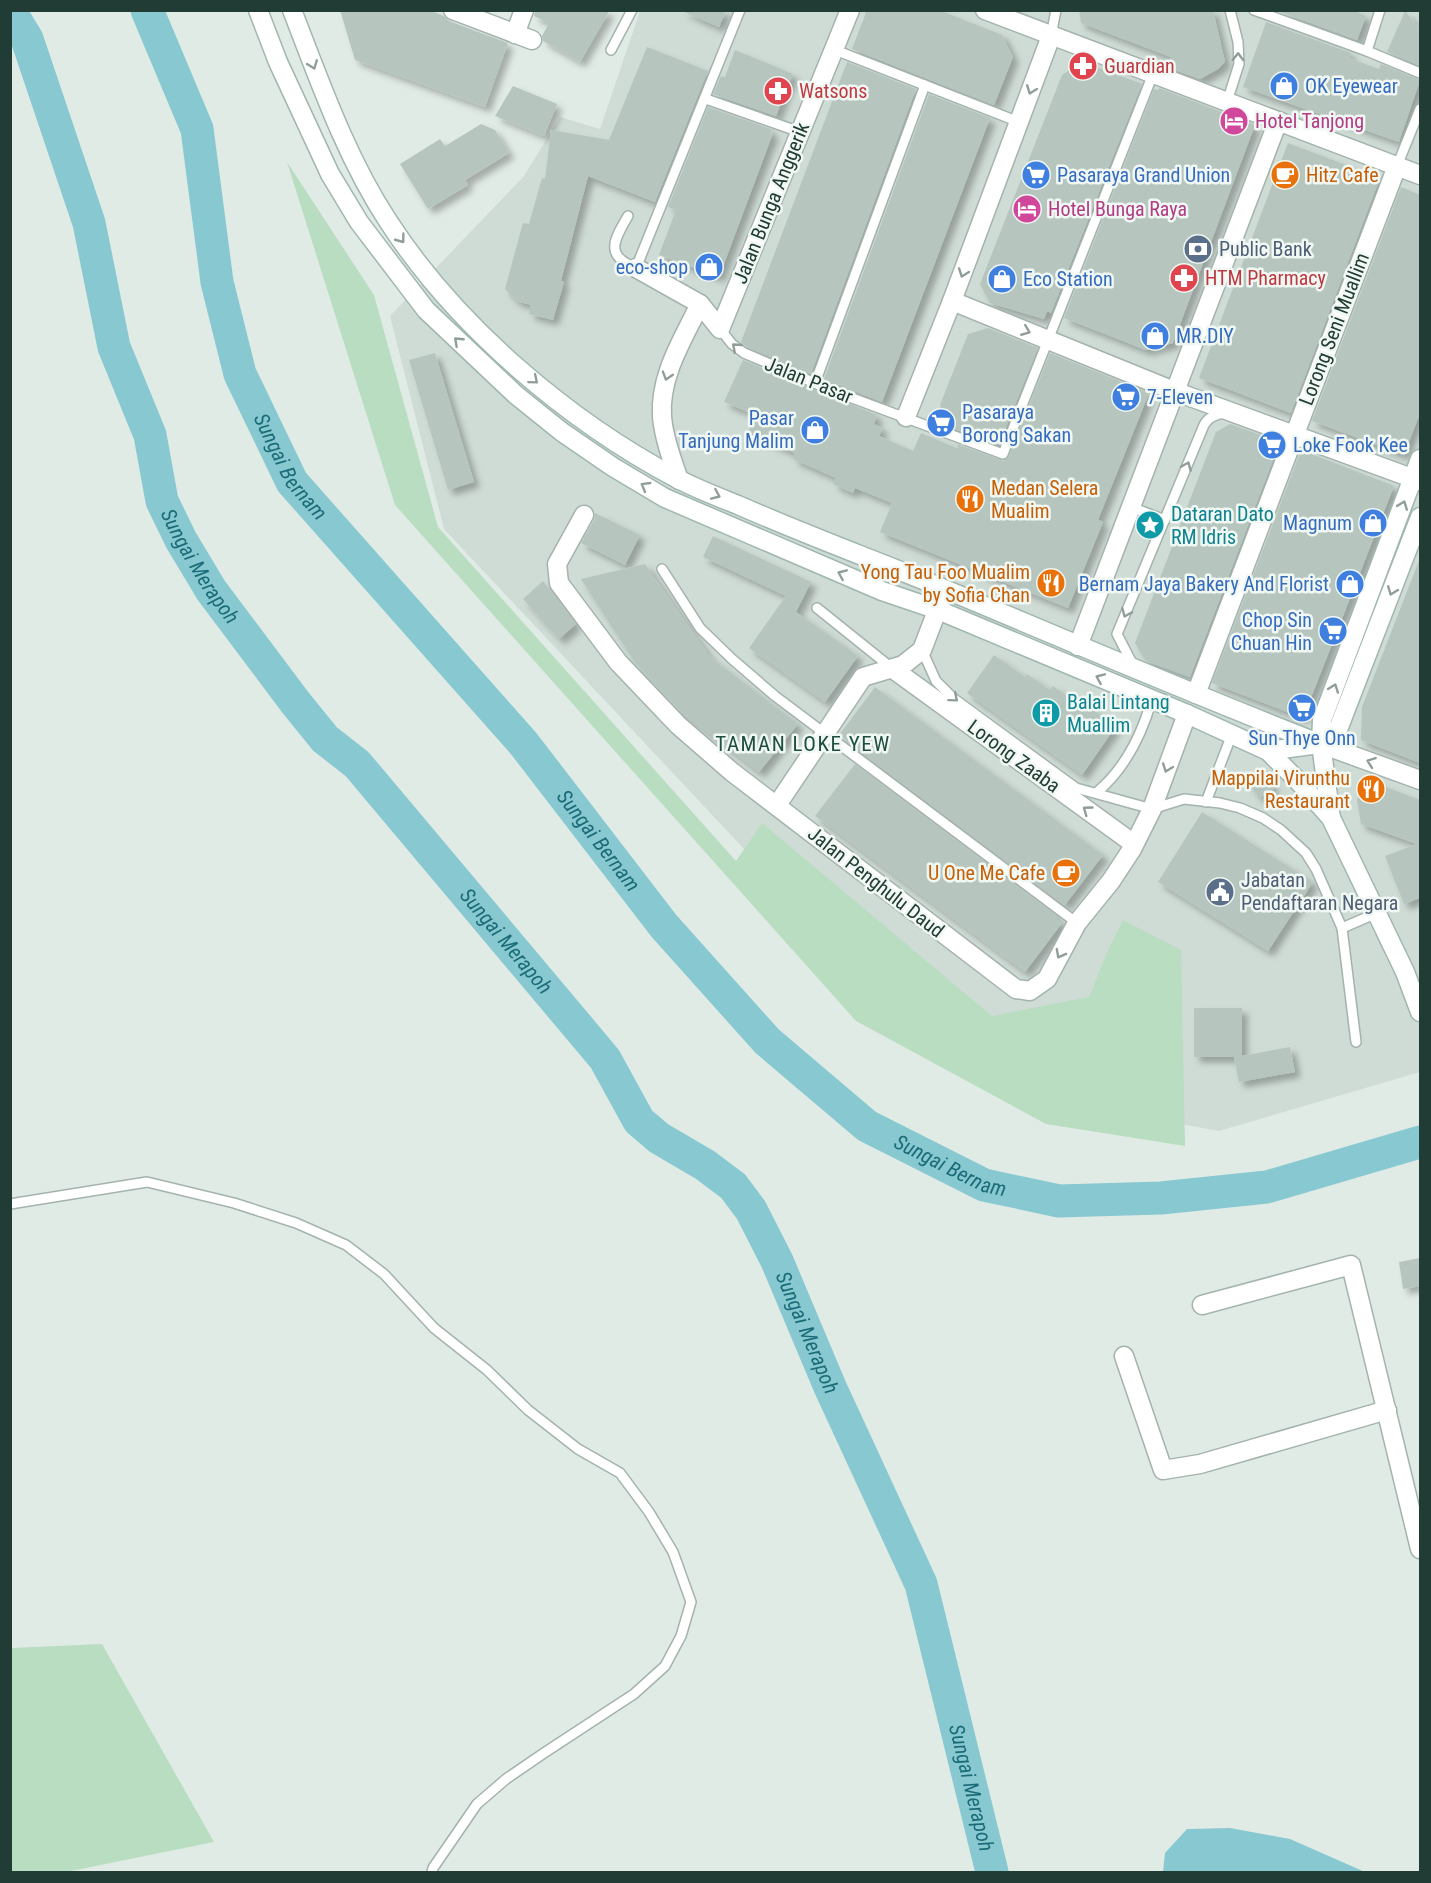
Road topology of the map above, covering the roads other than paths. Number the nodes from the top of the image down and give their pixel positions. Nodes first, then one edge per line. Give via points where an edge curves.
1 (258, 10) edge
2 (292, 10) edge
3 (453, 10) edge
4 (524, 10) edge
5 (632, 10) edge
6 (740, 10) edge
7 (850, 10) edge
8 (985, 10) edge
9 (1056, 10) edge
10 (1230, 10) edge
11 (1254, 10) edge
12 (1380, 10) edge
13 (1051, 36) junction
14 (611, 50) dead end
15 (835, 50) junction
16 (1367, 51) junction
17 (1420, 73) edge
18 (1153, 74) junction
19 (925, 85) junction
20 (706, 99) junction
21 (1227, 102) junction
22 (1420, 109) edge
23 (1278, 121) junction
24 (1019, 122) junction
25 (800, 132) junction
26 (1397, 166) junction
27 (1420, 175) edge
28 (628, 216) dead end
29 (636, 268) junction
30 (952, 301) junction
31 (700, 304) junction
32 (720, 329) junction
33 (1049, 340) junction
34 (814, 383) junction
35 (1174, 391) junction
36 (1230, 412) junction
37 (906, 417) junction
38 (1294, 435) junction
39 (1420, 459) edge
40 (679, 480) junction
41 (1417, 480) edge
42 (1131, 507) junction
43 (584, 515) dead end
44 (1420, 517) edge
45 (1165, 520) junction
46 (662, 569) dead end
47 (945, 590) junction
48 (817, 608) dead end
49 (938, 610) junction
50 (1078, 646) junction
51 (922, 650) junction
52 (1135, 668) junction
53 (893, 669) junction
54 (1196, 694) junction
55 (1152, 699) junction
56 (1187, 714) junction
57 (825, 733) junction
58 (1232, 733) junction
59 (1321, 744) junction
60 (1268, 751) junction
61 (1420, 780) edge
62 (1096, 793) junction
63 (1206, 802) junction
64 (777, 805) junction
65 (1152, 809) junction
66 (1331, 818) junction
67 (1134, 844) junction
68 (1377, 914) junction
69 (1077, 923) junction
70 (1342, 928) junction
71 (1420, 1012) edge
72 (1356, 1042) dead end
73 (10, 1204) edge
74 (1202, 1305) dead end
75 (1124, 1356) dead end
76 (1387, 1410) junction
77 (1414, 1494) edge
78 (1420, 1550) edge
79 (432, 1872) edge

49 -> 1 street via 882,591 665,498 579,444 516,395 426,310 358,222 330,174
2 -> 40 street via 346,144 388,221 433,281 488,341 557,400 617,443
3 - 4 street via 523,37
5 - 14 lane
6 - 20 lane
7 - 15 street, Jalan Bunga Anggerik
8 - 13 street
9 - 13 lane
21 -> 10 lane via 1239,64
11 - 16 lane
12 - 16 lane
13 - 18 street
13 -> 24 street
15 - 19 lane
15 - 25 street, Jalan Bunga Anggerik
16 - 17 lane
18 - 21 street
18 - 33 lane
19 - 24 lane
19 - 34 lane
20 - 25 lane
20 - 29 lane
21 - 23 street
22 - 26 lane
23 - 26 street
23 - 35 street
24 -> 30 street
25 - 32 street, Jalan Bunga Anggerik
26 - 27 street
26 - 38 street, Lorong Seni Muallim
28 - 29 lane via 615,244 616,257
29 - 31 street
30 -> 33 street
30 - 37 street
31 - 32 street
31 -> 40 street via 664,387 662,417
34 -> 32 lane, Jalan Pasar via 744,353
33 - 35 street
33 - 37 lane, Jalan Pasar via 1003,454
34 - 37 lane, Jalan Pasar
35 - 36 street
35 - 42 street
36 - 38 street
45 -> 36 lane via 1207,420
38 - 41 street
38 - 54 street, Lorong Seni Muallim
39 - 41 street
40 -> 47 street
59 -> 41 street via 1322,720
42 - 45 lane
42 - 50 street
43 - 64 street, Jalan Penghulu Daud via 557,564 559,583 618,662 678,725
44 -> 59 street via 1339,727
45 -> 52 lane via 1118,634
46 - 57 lane via 700,628 775,696
47 - 49 street
47 - 50 street
48 - 53 lane
49 - 51 street
55 -> 49 street
50 - 52 street
51 - 53 street
51 -> 62 lane via 936,681 953,698 1076,788
52 - 54 street
53 - 57 street via 864,677
67 -> 53 street, Lorong Zaaba
54 - 59 street
55 - 56 street
55 - 62 lane via 1140,734 1110,781
56 - 58 street
56 -> 65 street, Jalan Penghulu Daud
57 - 64 street
57 - 69 lane
58 - 60 street
58 - 63 lane
59 - 60 street
61 -> 59 street
59 - 66 street
60 - 66 street
62 - 65 lane
63 - 65 lane via 1184,799
63 - 70 lane via 1240,808 1263,818 1306,853
69 -> 64 street, Jalan Penghulu Daud via 1047,979 1030,991 1016,989
65 - 67 street, Jalan Penghulu Daud
66 - 68 street
67 - 69 street, Jalan Penghulu Daud
68 - 70 lane
68 - 71 street
70 - 72 lane
73 - 79 lane via 147,1182 234,1203 296,1223 346,1245 384,1274 434,1328 487,1370 528,1410 578,1449 620,1473 649,1512 673,1552 691,1602 681,1636 665,1666 634,1694 477,1803
74 - 76 street via 1351,1264
75 - 76 street via 1163,1470 1200,1464
76 - 77 street
77 - 78 street

